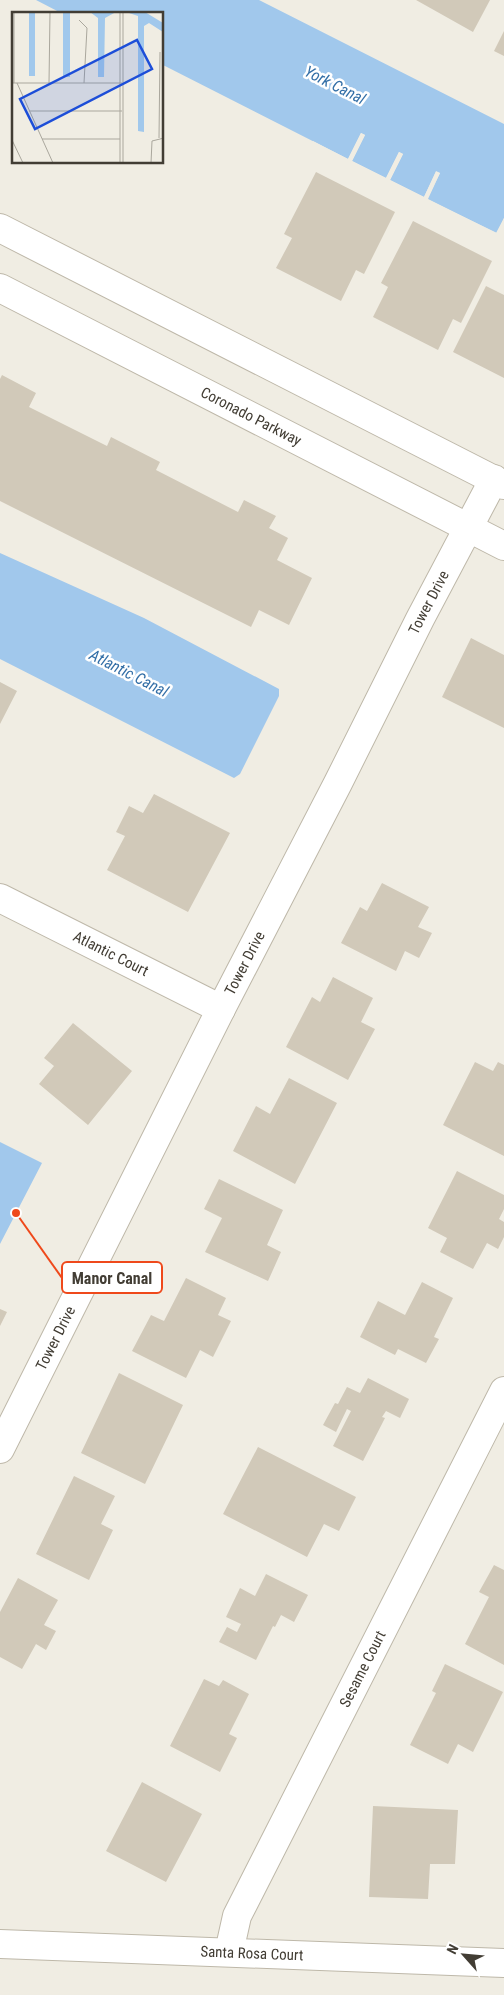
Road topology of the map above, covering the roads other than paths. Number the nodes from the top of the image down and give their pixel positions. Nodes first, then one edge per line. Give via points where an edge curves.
1 (0, 228) edge
2 (0, 288) edge
3 (499, 482) edge
4 (469, 528) junction
5 (504, 546) edge
6 (0, 898) edge
7 (221, 1010) junction
8 (504, 1391) edge
9 (0, 1449) edge
10 (0, 1944) edge
11 (229, 1952) junction
12 (504, 1963) edge

1 - 3 street
2 - 4 street, Coronado Parkway
3 - 4 street, Tower Drive
4 - 5 street, Coronado Parkway
4 - 7 street, Tower Drive
6 - 7 street, Atlantic Court
7 - 9 street, Tower Drive
8 - 11 street, Sesame Court via 237,1916
10 - 11 street, Santa Rosa Court
11 - 12 street, Santa Rosa Court

